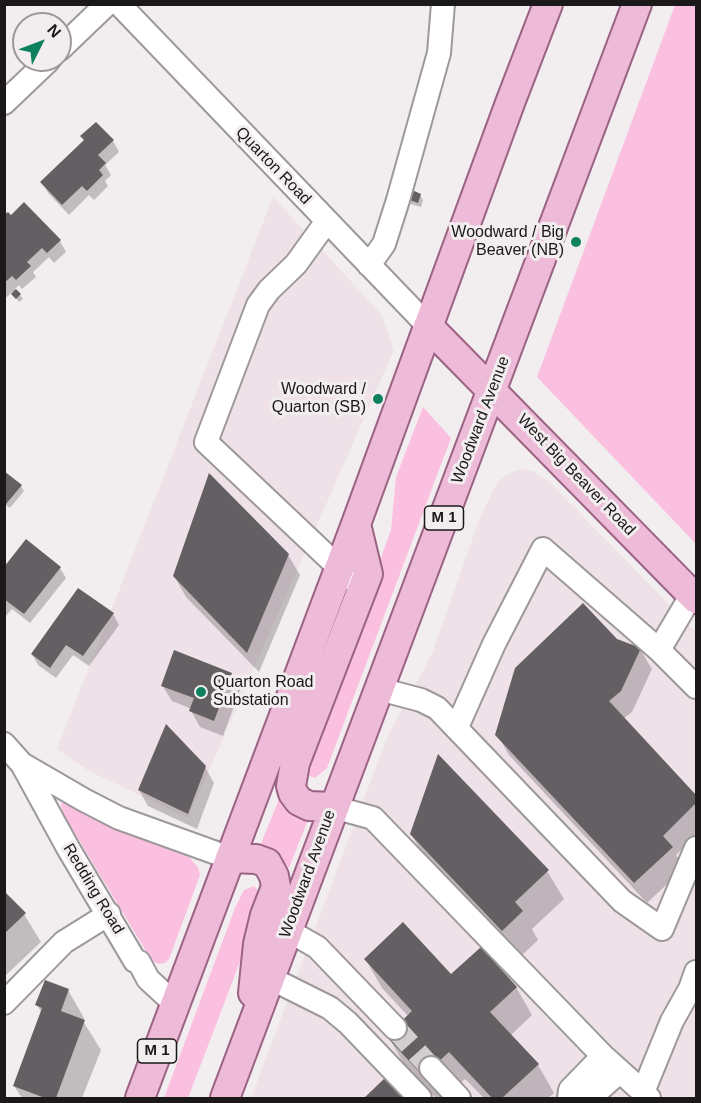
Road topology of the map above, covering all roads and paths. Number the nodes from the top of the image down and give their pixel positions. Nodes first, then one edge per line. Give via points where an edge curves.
1 (106, 4) edge
2 (119, 4) edge
3 (443, 4) edge
4 (548, 4) edge
5 (637, 4) edge
6 (72, 37) edge
7 (36, 72) edge
8 (4, 103) edge
9 (327, 221) junction
10 (369, 265) junction
11 (428, 326) junction
12 (493, 390) junction
13 (356, 525) junction
14 (339, 569) junction
15 (362, 589) junction
16 (694, 596) edge
17 (659, 650) junction
18 (696, 687) edge
19 (379, 689) junction
20 (457, 727) junction
21 (4, 744) edge
22 (22, 764) junction
23 (333, 807) junction
24 (696, 848) edge
25 (230, 858) junction
26 (109, 914) junction
27 (287, 930) junction
28 (696, 972) edge
29 (270, 978) junction
30 (4, 1003) edge
31 (175, 1005) junction
32 (395, 1028) tunnel mouth
33 (248, 1037) junction
34 (611, 1064) junction
35 (431, 1068) tunnel mouth
36 (646, 1095) edge
37 (140, 1098) edge
38 (225, 1098) edge
39 (420, 1098) edge
40 (459, 1098) edge
41 (569, 1098) edge
42 (590, 1098) edge

1 - 6 street
2 - 9 street, Quarton Road
3 - 10 street via 439,53 398,200 384,244
4 - 11 main road, M 1
5 - 12 main road, Woodward Avenue / M 1
7 - 8 street
9 - 10 street, Quarton Road
9 - 14 street via 296,264 258,305 206,442
10 - 11 street, Quarton Road
11 - 12 main road, West Big Beaver Road
11 - 13 main road, M 1
12 - 16 main road, West Big Beaver Road
12 - 19 main road, Woodward Avenue / M 1
13 - 14 main road, M 1
13 - 15 main road via 368,574
14 - 15 street
14 - 25 main road, M 1
15 - 23 main road via 295,763 291,786 299,801 309,806
16 - 17 street
17 - 18 street
17 - 20 street via 543,549
19 - 20 street via 421,700 437,708
19 - 23 main road, Woodward Avenue / M 1
20 - 24 street via 622,901 662,929
21 - 22 street, Redding Road
22 - 25 street, Redding Road via 119,818
22 - 26 street, Redding Road
23 - 27 main road, Woodward Avenue / M 1
23 - 34 street via 374,818
25 - 31 main road, M 1
25 - 33 main road via 267,863 276,887 258,944
26 - 30 street via 64,942
26 - 31 street, Redding Road via 148,979
27 - 29 main road, Woodward Avenue / M 1
27 - 32 street via 317,947
28 - 36 street via 672,1022
29 - 33 main road, Woodward Avenue / M 1
29 - 39 street via 330,1008
31 - 37 main road, M 1
33 - 38 main road, M 1
34 - 36 street
34 - 41 street via 570,1090
34 - 42 street
35 - 40 street

